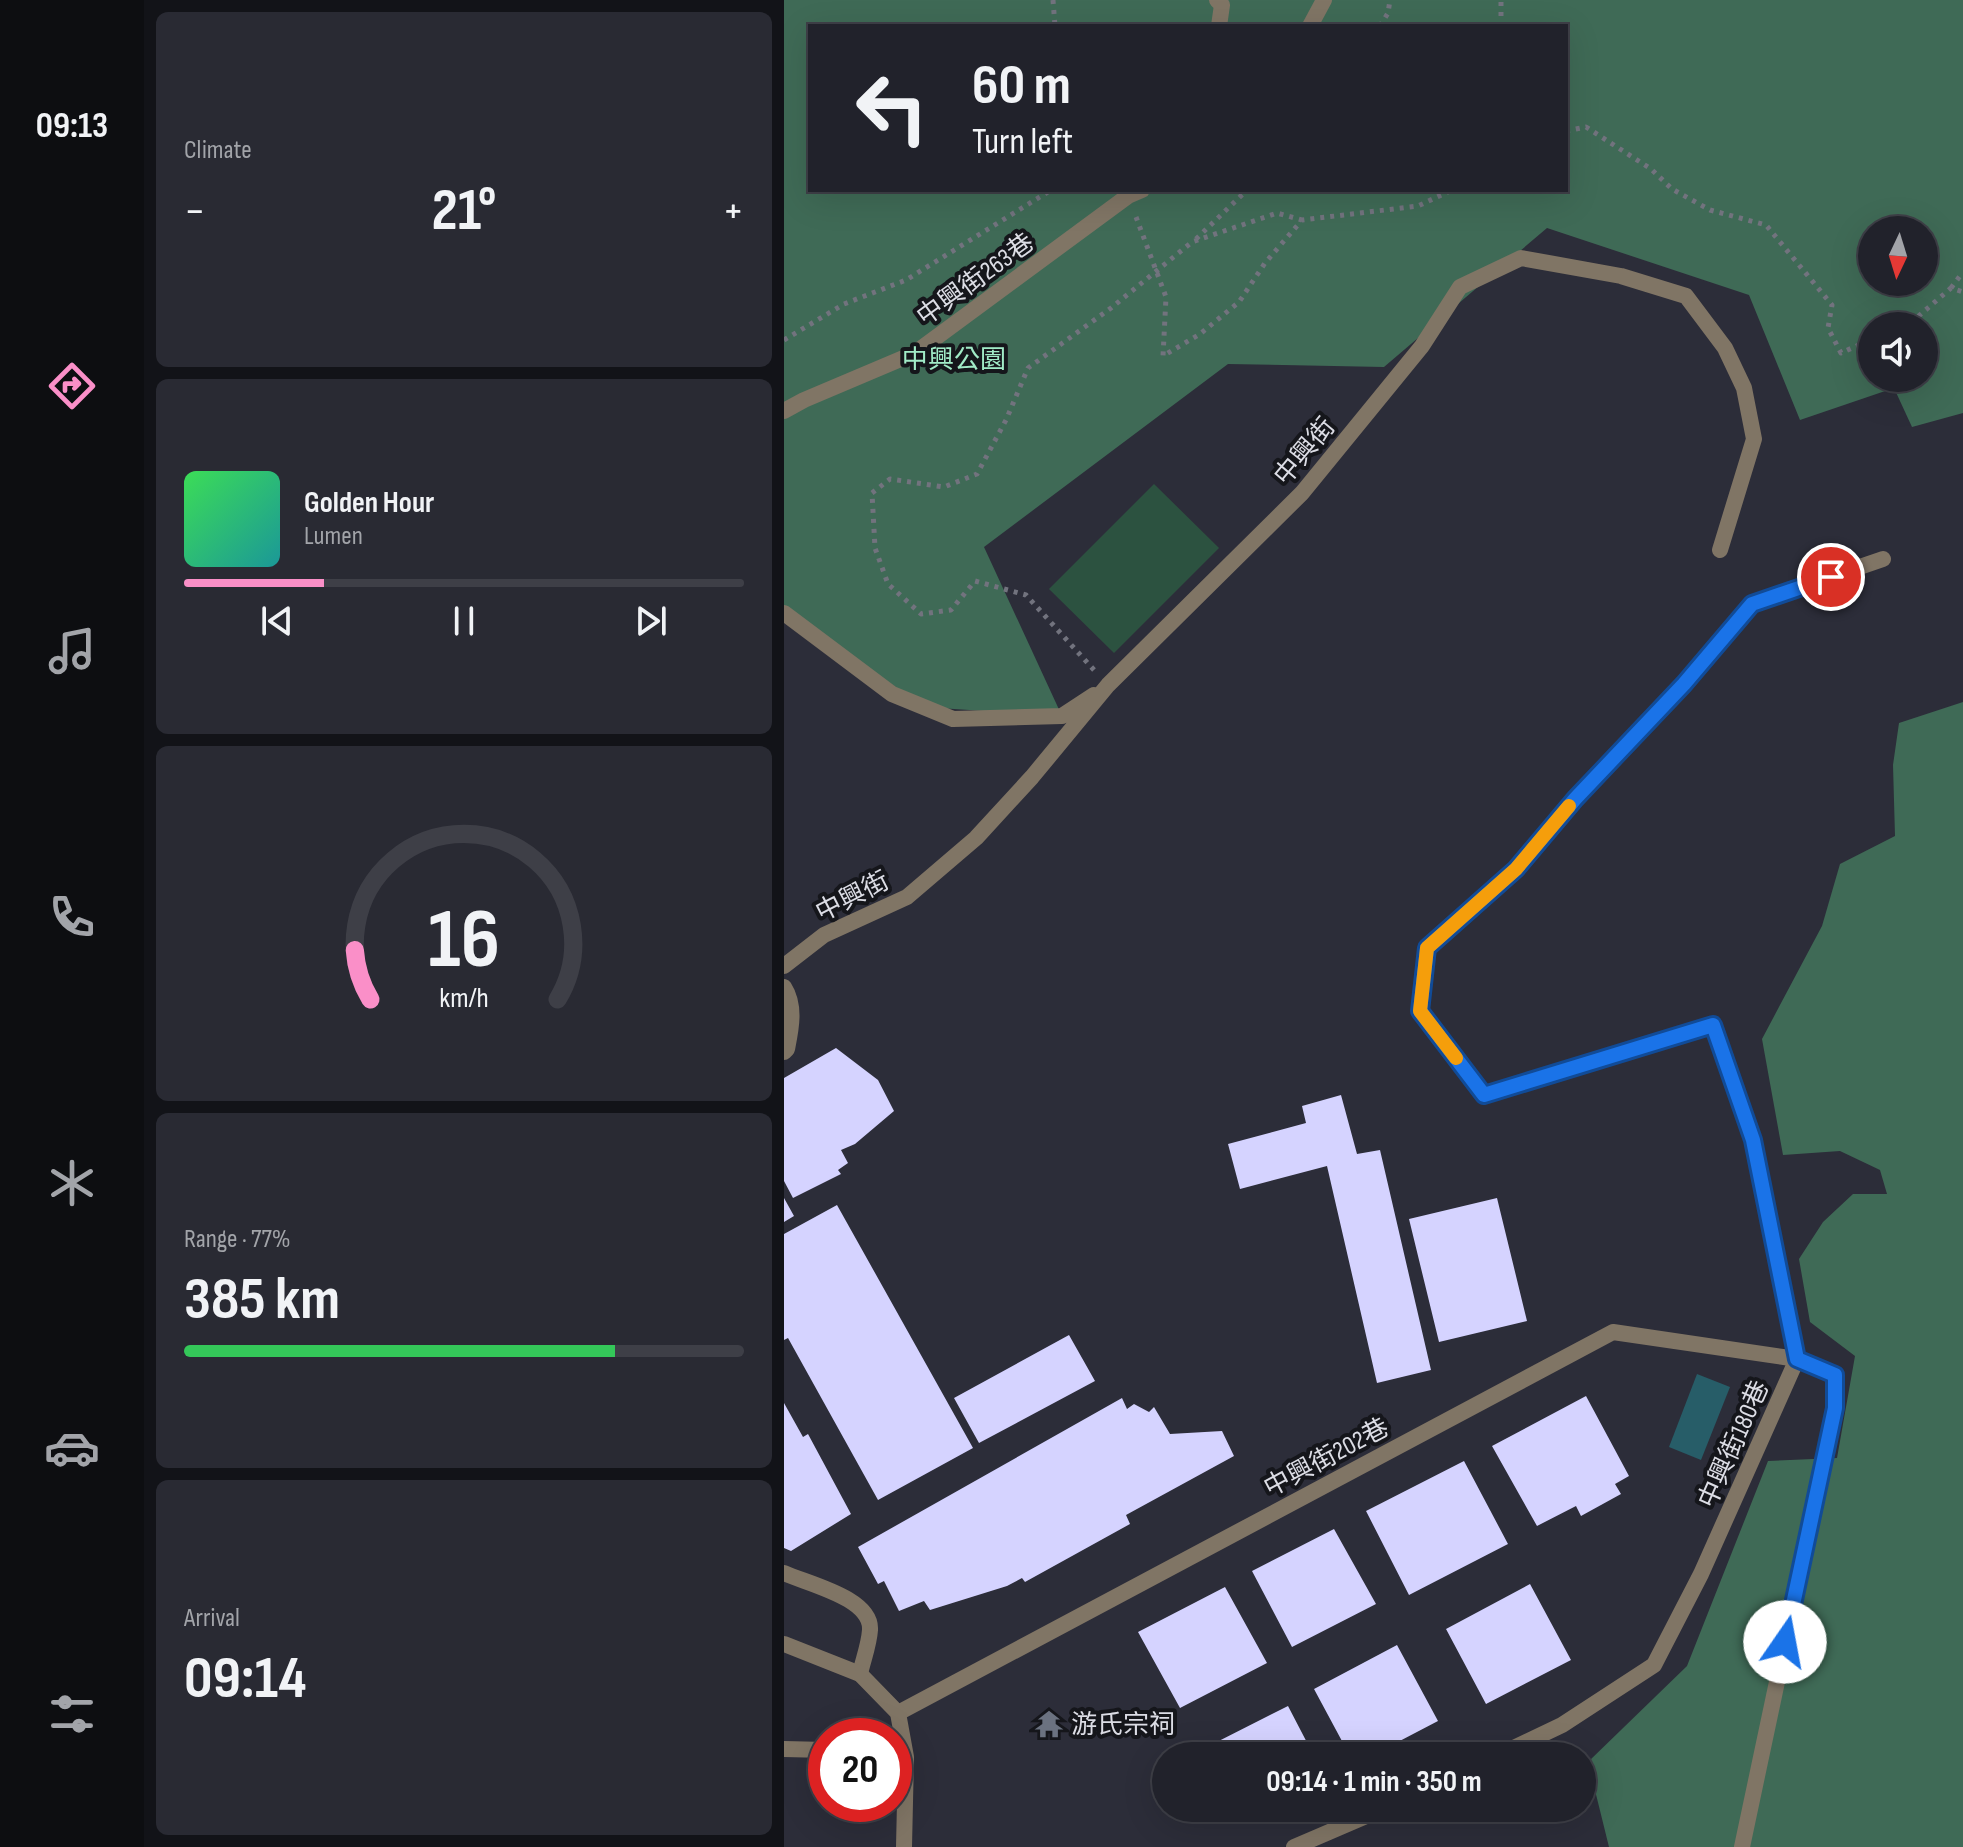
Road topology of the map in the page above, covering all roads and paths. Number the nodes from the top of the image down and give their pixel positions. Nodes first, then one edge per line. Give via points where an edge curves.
1 (1053, 0) edge
2 (1217, 0) edge
3 (1324, 0) edge
4 (1390, 0) edge
5 (1501, 0) edge
6 (1055, 24) edge
7 (1219, 24) edge
8 (1311, 24) edge
9 (1381, 24) edge
10 (1501, 24) edge
11 (1568, 131) edge
12 (1048, 192) edge
13 (1245, 192) edge
14 (1448, 192) edge
15 (1135, 193) edge
16 (1302, 220) junction
17 (1192, 242) junction
18 (1157, 272) junction
19 (1963, 272) edge
20 (1951, 288) junction
21 (1963, 292) edge
22 (1923, 312) edge
23 (784, 340) edge
24 (1858, 345) edge
25 (784, 411) edge
26 (1720, 550) dead end
27 (1883, 559) dead end
28 (784, 613) edge
29 (1108, 685) junction
30 (784, 966) edge
31 (784, 987) edge
32 (784, 1052) edge
33 (1797, 1359) junction
34 (784, 1573) edge
35 (784, 1644) edge
36 (860, 1674) junction
37 (898, 1713) junction
38 (898, 1718) edge
39 (1526, 1742) edge
40 (784, 1749) edge
41 (808, 1750) edge
42 (903, 1822) edge
43 (1352, 1822) edge
44 (904, 1847) edge
45 (1294, 1847) edge
46 (1742, 1847) edge

1 - 6 path
2 - 7 street via 1222,5
3 - 8 street
4 - 9 path
5 - 10 path
11 - 24 path via 1586,127 1710,210 1766,225 1832,305 1828,328 1841,353
12 - 23 path via 906,280 844,304
13 - 17 path
14 - 16 path via 1418,206
15 - 18 path
15 - 25 street, 中興街263巷 via 915,353
16 - 17 path via 1277,213
16 - 18 path via 1239,302 1163,356 1166,297
17 - 18 path
18 - 29 path via 1028,368 977,474 944,487 890,479 872,493 875,548 888,584 921,614 951,610 975,581 1026,595
19 - 20 path
20 - 21 path
20 - 22 path
26 - 29 street, 中興街 via 1754,439 1744,388 1725,348 1686,296 1621,276 1521,258 1460,287 1422,346 1302,493
27 - 33 street, 中興街180巷 via 1752,604 1516,869 1427,948 1420,1011 1484,1095 1713,1025 1753,1140
28 - 29 street via 892,694 953,719 1062,716
29 - 30 street, 中興街 via 976,838 907,897 824,935
31 - 32 street via 792,1022
33 - 37 street, 中興街202巷 via 1613,1332
33 - 39 street, 中興街180巷 via 1701,1574 1654,1665
33 - 46 street, 中興街202巷 via 1835,1375 1835,1408
34 - 36 street via 864,1609 871,1627
35 - 36 street
36 - 37 street
37 - 38 street
40 - 41 street
42 - 44 street
43 - 45 street

